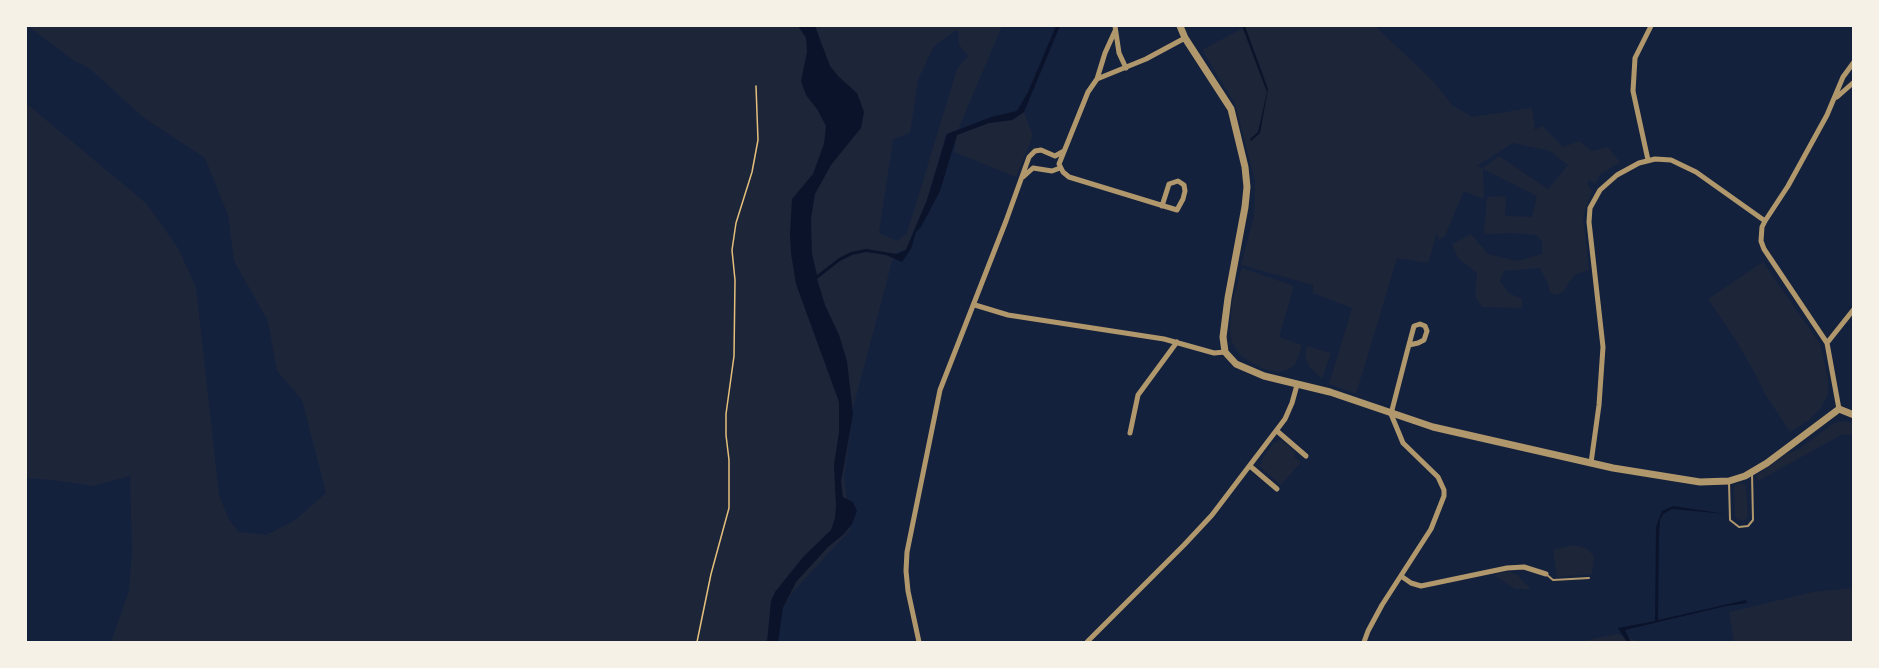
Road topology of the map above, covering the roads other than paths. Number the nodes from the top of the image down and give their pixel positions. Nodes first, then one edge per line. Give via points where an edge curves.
1 (1180, 26) edge
2 (1651, 26) edge
3 (1115, 28) edge
4 (1185, 38) junction
5 (1854, 62) edge
6 (1126, 68) junction
7 (1097, 79) junction
8 (1854, 82) edge
9 (1834, 101) junction
10 (1064, 151) junction
11 (1029, 156) junction
12 (1648, 160) junction
13 (1034, 168) junction
14 (1060, 168) junction
15 (1022, 178) junction
16 (1162, 206) junction
17 (1765, 221) junction
18 (975, 305) junction
19 (1854, 309) edge
20 (1177, 342) junction
21 (1827, 343) junction
22 (1409, 345) dead end
23 (1225, 352) junction
24 (1297, 384) junction
25 (1839, 409) junction
26 (1391, 414) junction
27 (1854, 415) edge
28 (1277, 430) junction
29 (1130, 433) dead end
30 (1306, 456) dead end
31 (1591, 463) junction
32 (1250, 466) junction
33 (1752, 473) junction
34 (1729, 481) junction
35 (1277, 489) dead end
36 (1546, 574) joint
37 (1401, 576) junction
38 (1589, 578) dead end
39 (919, 642) edge
40 (1087, 642) edge
41 (1364, 642) edge

1 - 4 street
2 - 12 street via 1635,58 1634,80
3 - 6 street
3 - 7 street
4 - 6 street
4 - 23 street via 1231,109 1247,175 1241,233 1223,327
5 - 9 street
6 - 7 street
7 - 10 street
8 - 9 street
9 - 17 street
10 - 11 street via 1055,156 1041,150
10 - 14 street
11 - 13 street
11 - 15 street
12 - 17 street via 1662,158 1684,164
12 - 31 street via 1611,179 1590,208 1589,234 1603,347
13 - 14 street
13 - 15 street
14 - 16 street via 1069,177
15 - 18 street
16 - 16 street via 1179,210 1184,185 1178,181 1169,184
17 - 21 street via 1761,241 1764,249
18 - 20 street via 1008,315
18 - 39 street via 936,404 907,552 908,591
19 - 21 street
20 - 23 street via 1214,353
20 - 29 street via 1138,394
21 - 25 street
22 - 26 street
23 - 24 street via 1240,367
24 - 26 street
24 - 28 street
25 - 27 street
25 - 33 street
26 - 31 street
26 - 37 street via 1403,443 1432,471 1444,490 1431,530
28 - 30 street
28 - 32 street
31 - 34 street via 1700,482
32 - 35 street
32 - 40 street via 1199,530
33 - 34 street
33 - 34 lane via 1753,520 1748,526 1739,528 1730,520
36 - 37 street via 1524,567 1507,568 1423,586
36 - 38 lane via 1554,580
37 - 41 street

